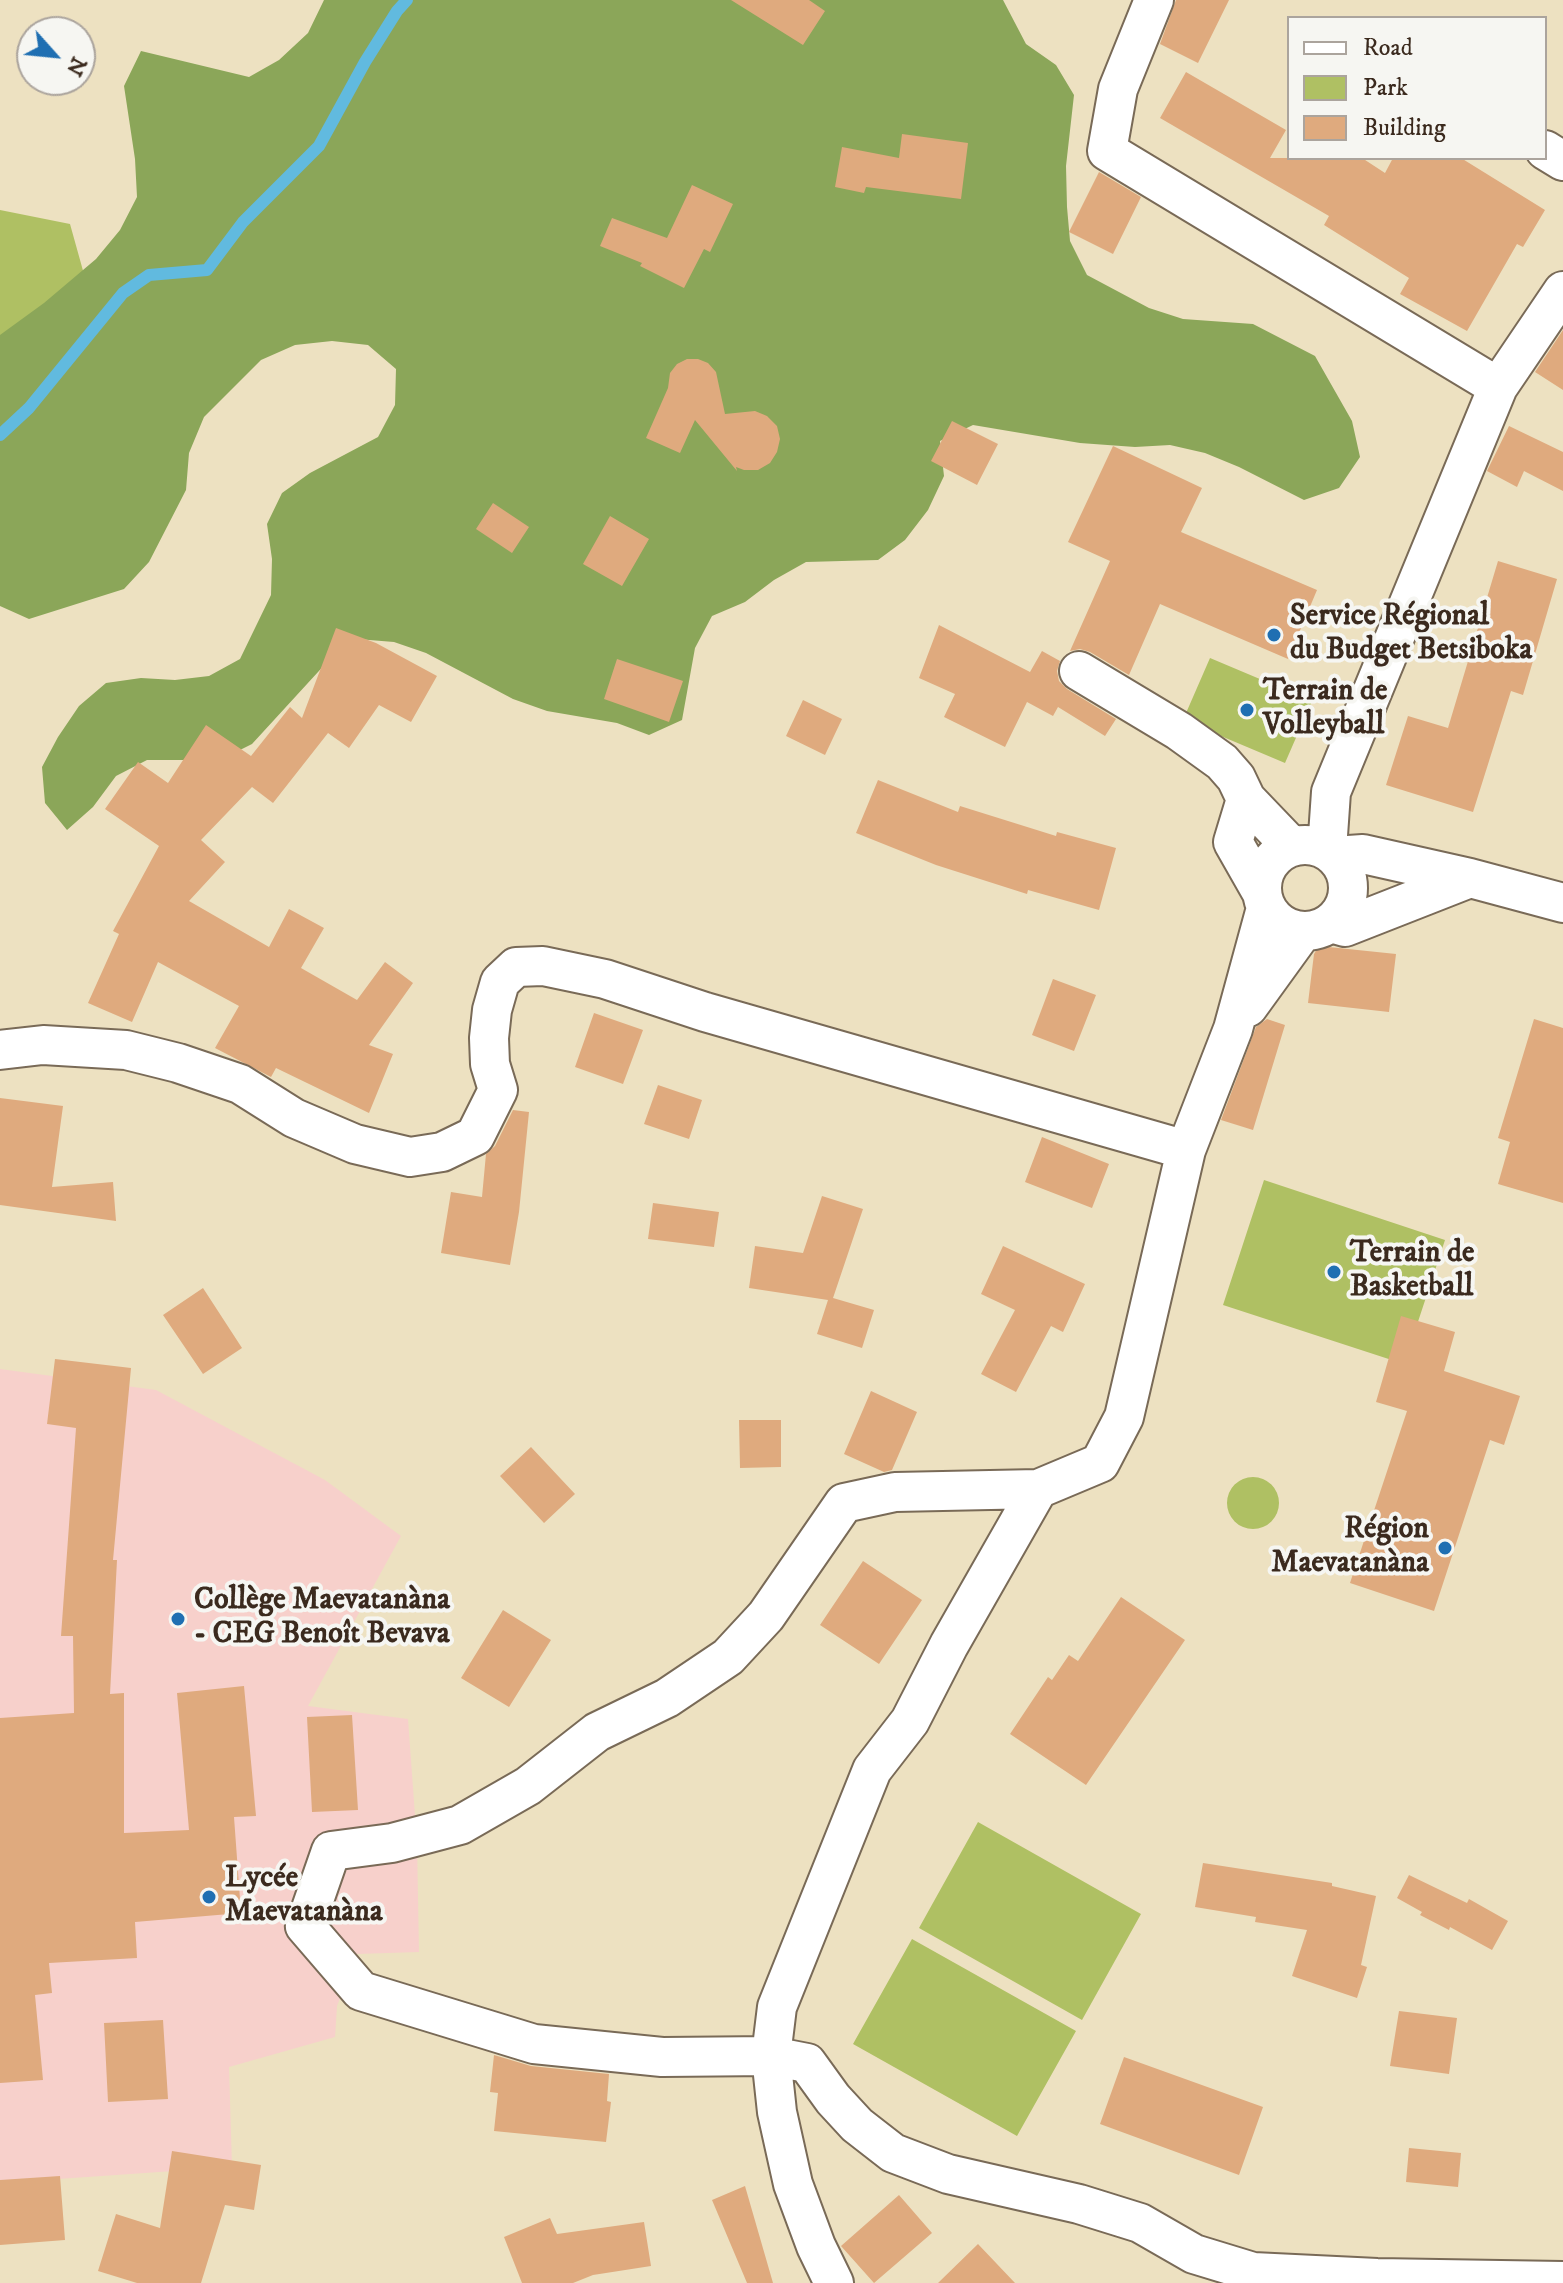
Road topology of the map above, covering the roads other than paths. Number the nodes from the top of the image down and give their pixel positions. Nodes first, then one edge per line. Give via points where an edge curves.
1 (1154, 0) edge
2 (1563, 291) edge
3 (1498, 387) junction
4 (1079, 671) dead end
5 (1246, 799) junction
6 (1318, 851) junction
7 (1470, 878) junction
8 (1264, 901) junction
9 (1563, 903) edge
10 (1317, 927) junction
11 (1233, 1029) junction
12 (0, 1050) edge
13 (1186, 1150) junction
14 (1038, 1489) junction
15 (771, 2056) junction
16 (1563, 2281) edge
17 (834, 2283) edge

1 - 3 street via 1118,89 1107,151
2 - 3 street
3 - 6 street via 1331,792
4 - 5 street via 1222,762
5 - 6 street
5 - 8 street via 1233,842
6 - 7 street via 1363,854
6 - 8 street via 1278,853 1263,879
6 - 10 street via 1343,869 1348,882 1341,912
7 - 9 street
7 - 10 street via 1345,927
8 - 10 street via 1275,920 1288,928
8 - 11 street
10 - 11 street
11 - 13 street
12 - 13 street via 43,1045 126,1050 178,1063 240,1084 294,1118 355,1144 410,1157 442,1152 475,1136 498,1090 489,1038 500,982 516,967 543,966 605,979
13 - 14 street via 1124,1417 1100,1463
14 - 15 street via 910,1721 872,1770 777,2007
14 - 15 street via 895,1492 844,1503 766,1616 728,1657 667,1698 597,1732 528,1786 460,1825 392,1843 331,1851 305,1926 361,1991 534,2044 662,2057
15 - 16 street via 807,2063 857,2125 893,2153 948,2174 1140,2223 1194,2254 1253,2272
15 - 17 street via 793,2184

